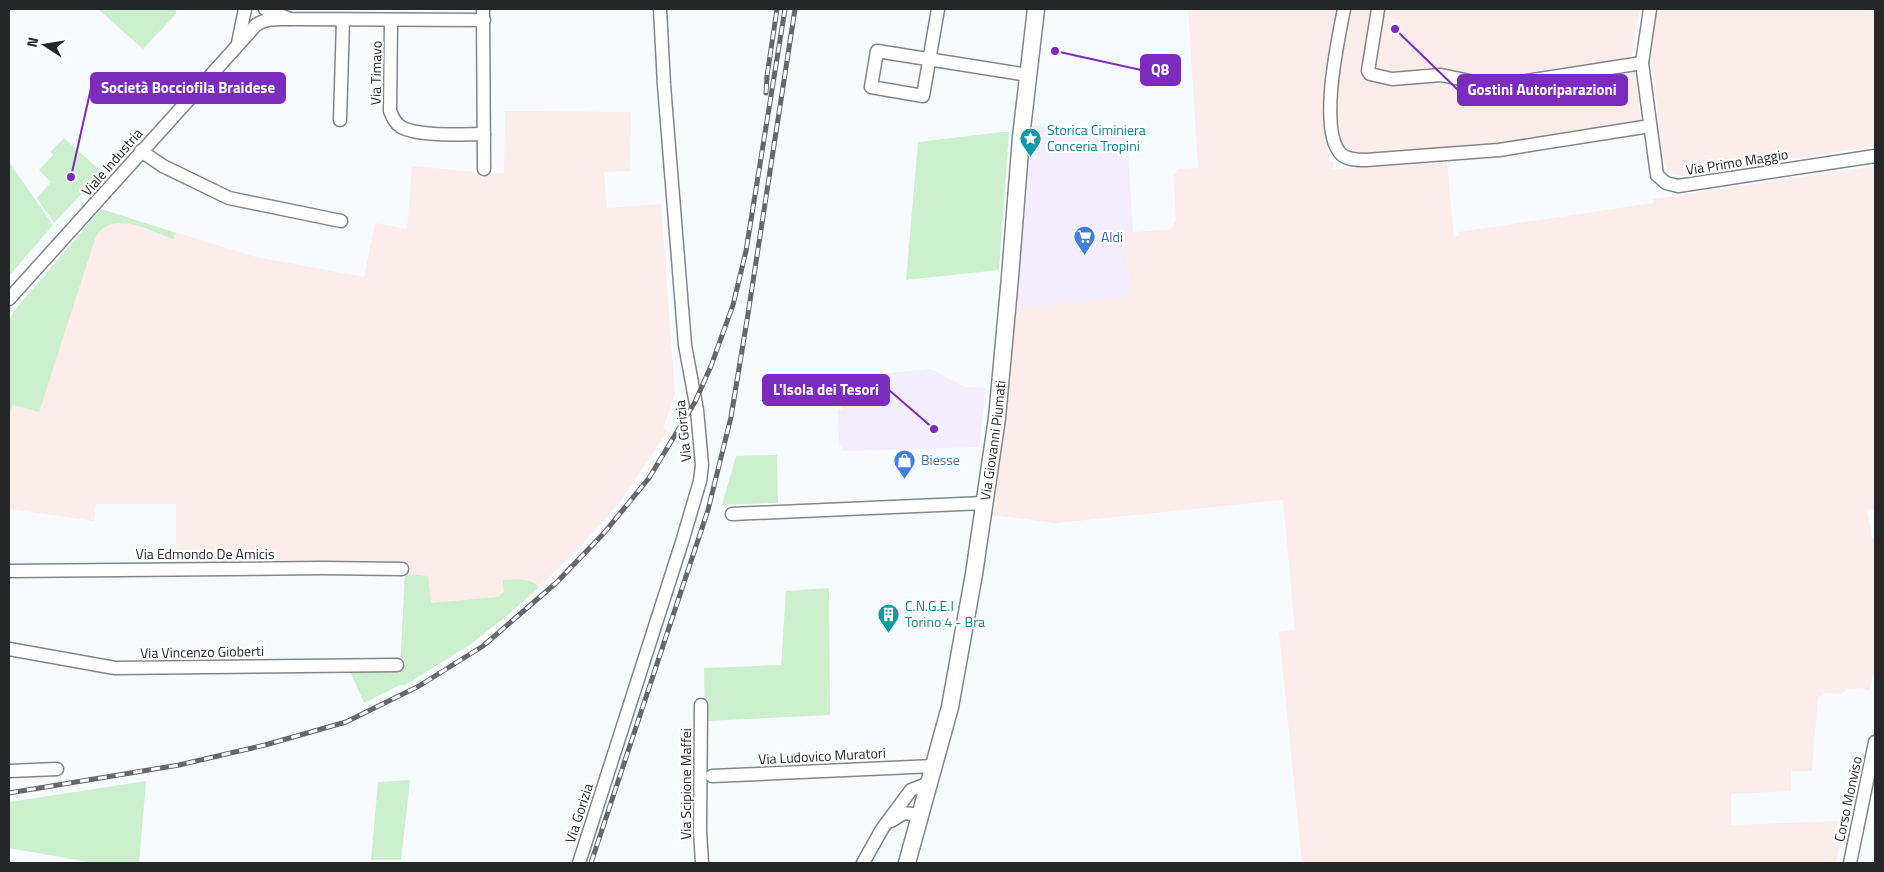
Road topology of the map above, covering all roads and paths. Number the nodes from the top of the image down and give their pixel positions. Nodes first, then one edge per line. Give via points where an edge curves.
1 (245, 9) edge
2 (265, 9) edge
3 (660, 9) edge
4 (938, 9) edge
5 (1036, 9) edge
6 (1344, 9) edge
7 (1378, 9) edge
8 (1650, 9) edge
9 (483, 14) edge
10 (290, 19) junction
11 (342, 20) junction
12 (391, 20) junction
13 (237, 45) junction
14 (930, 58) junction
15 (1642, 63) junction
16 (1028, 74) junction
17 (340, 120) dead end
18 (1650, 126) junction
19 (484, 134) junction
20 (141, 151) junction
21 (1875, 156) edge
22 (484, 169) dead end
23 (342, 221) dead end
24 (9, 298) edge
25 (984, 503) junction
26 (732, 514) dead end
27 (402, 569) dead end
28 (9, 571) edge
29 (9, 649) edge
30 (397, 665) dead end
31 (701, 705) dead end
32 (1875, 742) edge
33 (934, 766) junction
34 (58, 769) dead end
35 (9, 771) edge
36 (712, 776) dead end
37 (929, 782) junction
38 (920, 815) junction
39 (887, 824) junction
40 (578, 863) edge
41 (702, 863) edge
42 (863, 863) edge
43 (908, 863) edge
44 (1850, 863) edge

1 - 13 street, Viale Industria
2 - 10 street
3 - 40 street, Via Gorizia via 685,345 697,410 702,465 682,542
4 - 14 street
5 - 16 street, Via Giovanni Piumati
6 - 18 street via 1330,102 1332,139 1346,158 1360,160 1499,150
7 - 15 street via 1368,71 1392,79 1441,75 1494,86
8 - 15 street, Via Primo Maggio
9 - 12 street, Viale Industria
9 - 19 street
10 - 11 street, Viale Industria
10 - 13 street, Viale Industria via 262,21
11 - 12 street, Viale Industria
11 - 17 street
12 - 19 street, Via Timavo via 390,111 394,121 418,132
13 - 20 street, Viale Industria
14 - 14 street via 877,51 871,87 923,96
14 - 16 street
15 - 18 street, Via Primo Maggio
16 - 25 street, Via Giovanni Piumati via 997,418
18 - 21 street, Via Primo Maggio via 1656,175 1666,183 1678,186
19 - 22 street
20 - 23 street via 163,166 229,198
20 - 24 street, Viale Industria
25 - 26 street
25 - 33 street, Via Giovanni Piumati via 958,672
27 - 28 street, Via Edmondo De Amicis
29 - 30 street, Via Vincenzo Gioberti via 115,668
31 - 41 street, Via Scipione Maffei
32 - 44 street, Corso Monviso
33 - 36 street, Via Ludovico Muratori
33 - 37 street, Via Giovanni Piumati
34 - 35 street
37 - 38 street, Via Giovanni Piumati
37 - 39 street via 911,790
38 - 39 street via 904,813
38 - 43 street, Via Giovanni Piumati
39 - 42 street

